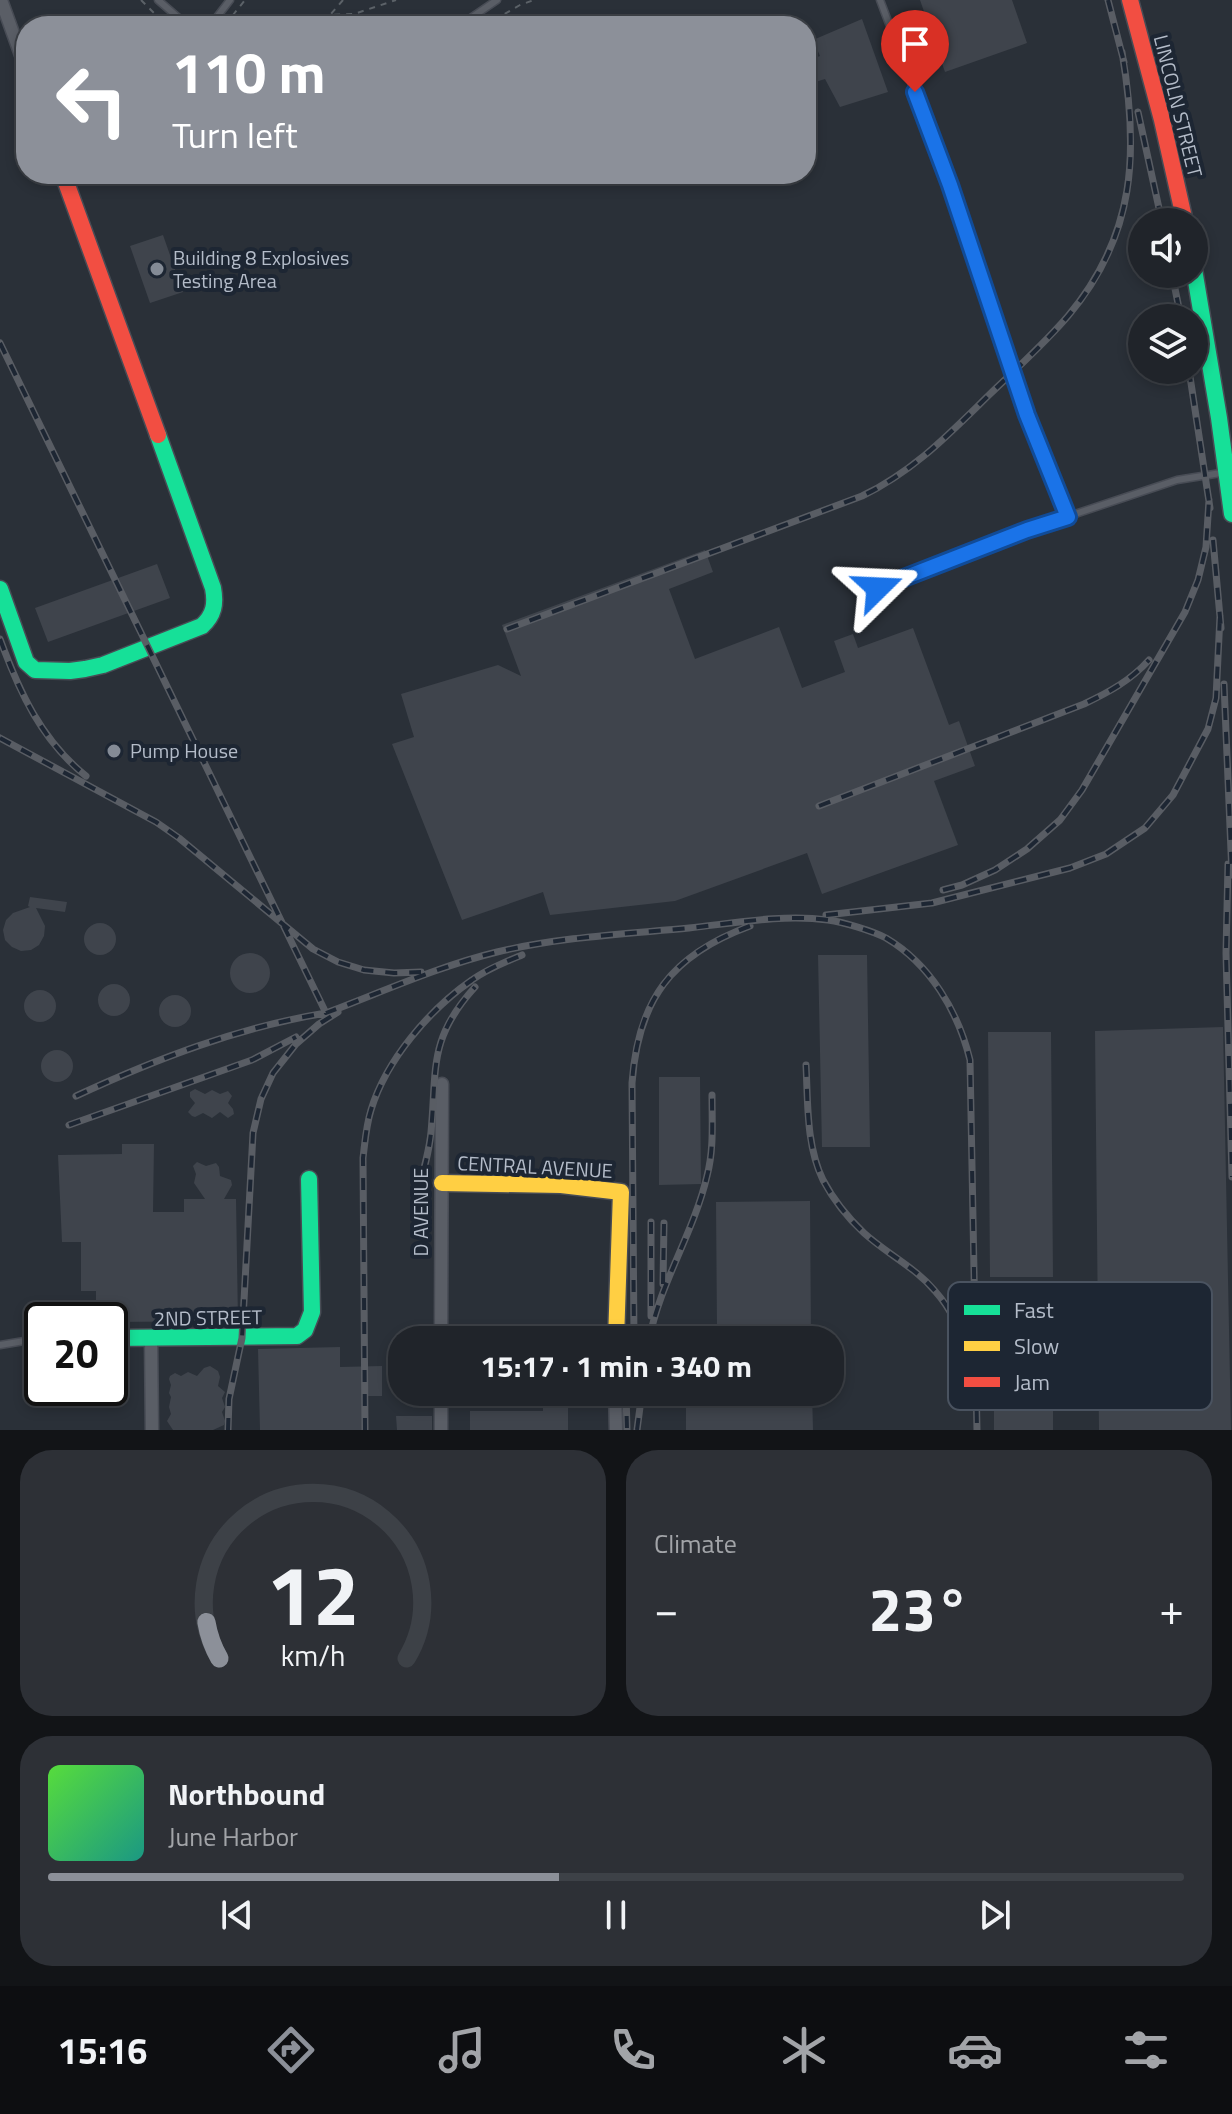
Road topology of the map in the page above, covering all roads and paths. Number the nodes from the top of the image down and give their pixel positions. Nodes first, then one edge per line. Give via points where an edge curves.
1 (1, 0) edge
2 (141, 0) edge
3 (158, 0) edge
4 (230, 0) edge
5 (245, 0) edge
6 (343, 0) edge
7 (396, 0) edge
8 (497, 0) edge
9 (534, 0) edge
10 (880, 0) edge
11 (1130, 0) edge
12 (330, 15) joint
13 (157, 16) edge
14 (176, 16) edge
15 (218, 16) edge
16 (232, 16) edge
17 (474, 16) edge
18 (501, 16) edge
19 (16, 41) edge
20 (67, 184) edge
21 (1182, 208) edge
22 (1197, 288) edge
23 (1227, 472) junction
24 (1232, 514) edge
25 (1068, 517) junction
26 (878, 588) dead end
27 (0, 589) edge
28 (442, 1084) dead end
29 (309, 1179) dead end
30 (442, 1183) junction
31 (441, 1326) edge
32 (616, 1326) edge
33 (128, 1338) edge
34 (151, 1339) junction
35 (24, 1341) edge
36 (0, 1345) edge
37 (441, 1406) edge
38 (615, 1406) edge
39 (152, 1430) edge
40 (441, 1430) edge
41 (616, 1430) edge

1 - 19 street
2 - 13 path
3 - 14 lane
4 - 15 lane
5 - 16 path
6 - 12 path
7 - 12 path via 354,14
8 - 17 lane
9 - 18 path
10 - 25 lane
11 - 21 street, LINCOLN STREET
20 - 27 street via 213,588 214,612 202,626 103,665 35,670 26,662
22 - 23 street
23 - 24 street
23 - 25 lane via 1177,480
25 - 26 lane
28 - 30 street, D AVENUE
29 - 34 street, 2ND STREET via 312,1312 305,1330 297,1336
30 - 31 street, D AVENUE
30 - 32 street, CENTRAL AVENUE via 621,1192
33 - 34 street, 2ND STREET
34 - 39 street
35 - 36 lane
37 - 40 street
38 - 41 street

